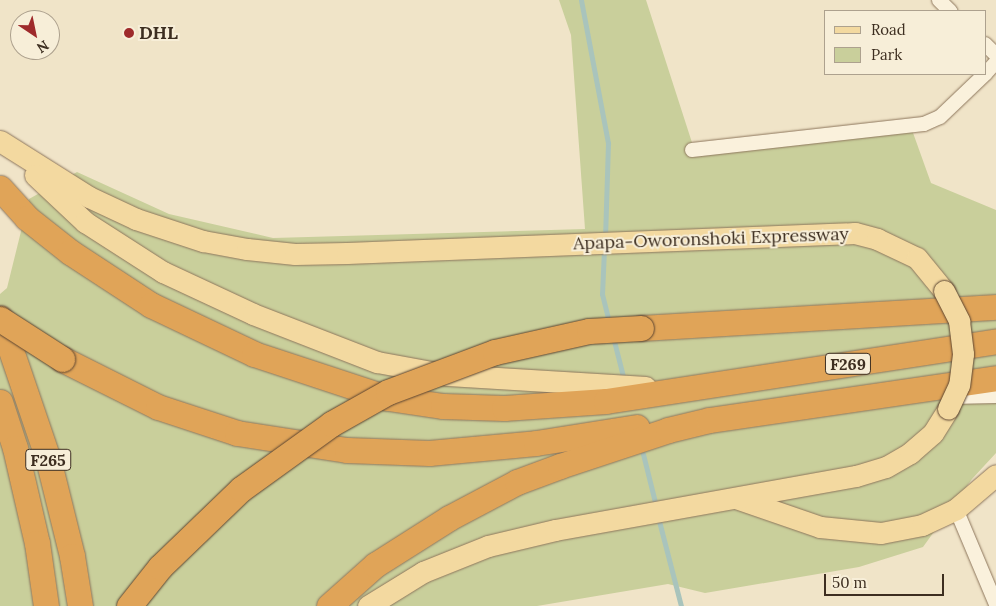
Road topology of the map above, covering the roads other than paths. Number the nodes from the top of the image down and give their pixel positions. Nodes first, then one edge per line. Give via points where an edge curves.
1 (939, 0) edge
2 (949, 10) edge
3 (986, 45) edge
4 (996, 55) edge
5 (996, 62) edge
6 (986, 73) edge
7 (984, 75) edge
8 (0, 142) edge
9 (692, 150) dead end
10 (0, 188) edge
11 (996, 308) edge
12 (0, 318) edge
13 (996, 341) edge
14 (996, 378) edge
15 (996, 393) edge
16 (606, 394) junction
17 (894, 396) junction
18 (0, 402) edge
19 (615, 439) junction
20 (996, 475) edge
21 (734, 497) junction
22 (956, 509) junction
23 (996, 604) edge
24 (46, 606) edge
25 (80, 606) edge
26 (129, 606) edge
27 (329, 606) edge
28 (368, 606) edge

1 - 2 street
3 - 4 street
5 - 6 street
7 - 9 street via 940,117 924,124
8 - 16 main road via 85,222 163,272 253,314 377,362 448,375
8 - 21 main road, Apapa-Oworonshoki Expressway, bridge via 89,197 136,219 203,241 247,249 330,253 855,233 877,238 918,258 944,291 959,321 963,354 959,385 933,434 886,467 856,476
10 - 16 highway via 27,218 112,280 151,305 254,354 388,398 443,406 504,408
11 - 26 highway, bridge via 589,332 495,352 388,392 322,429 241,489 160,566
12 - 19 highway, bridge via 62,359 158,407 237,433 346,450 429,453
12 - 25 highway, F265 via 48,459 72,556
13 - 16 highway, F269 via 700,388
14 - 17 highway, F269
15 - 17 main road
17 - 19 highway, F269 via 668,426
18 - 24 highway, F265 via 15,448 38,543
19 - 27 highway via 517,482 449,518 375,565
20 - 22 main road
21 - 22 main road via 820,528 881,533 922,525
21 - 28 main road, Apapa-Oworonshoki Expressway via 555,530 488,546 423,572
22 - 23 street

